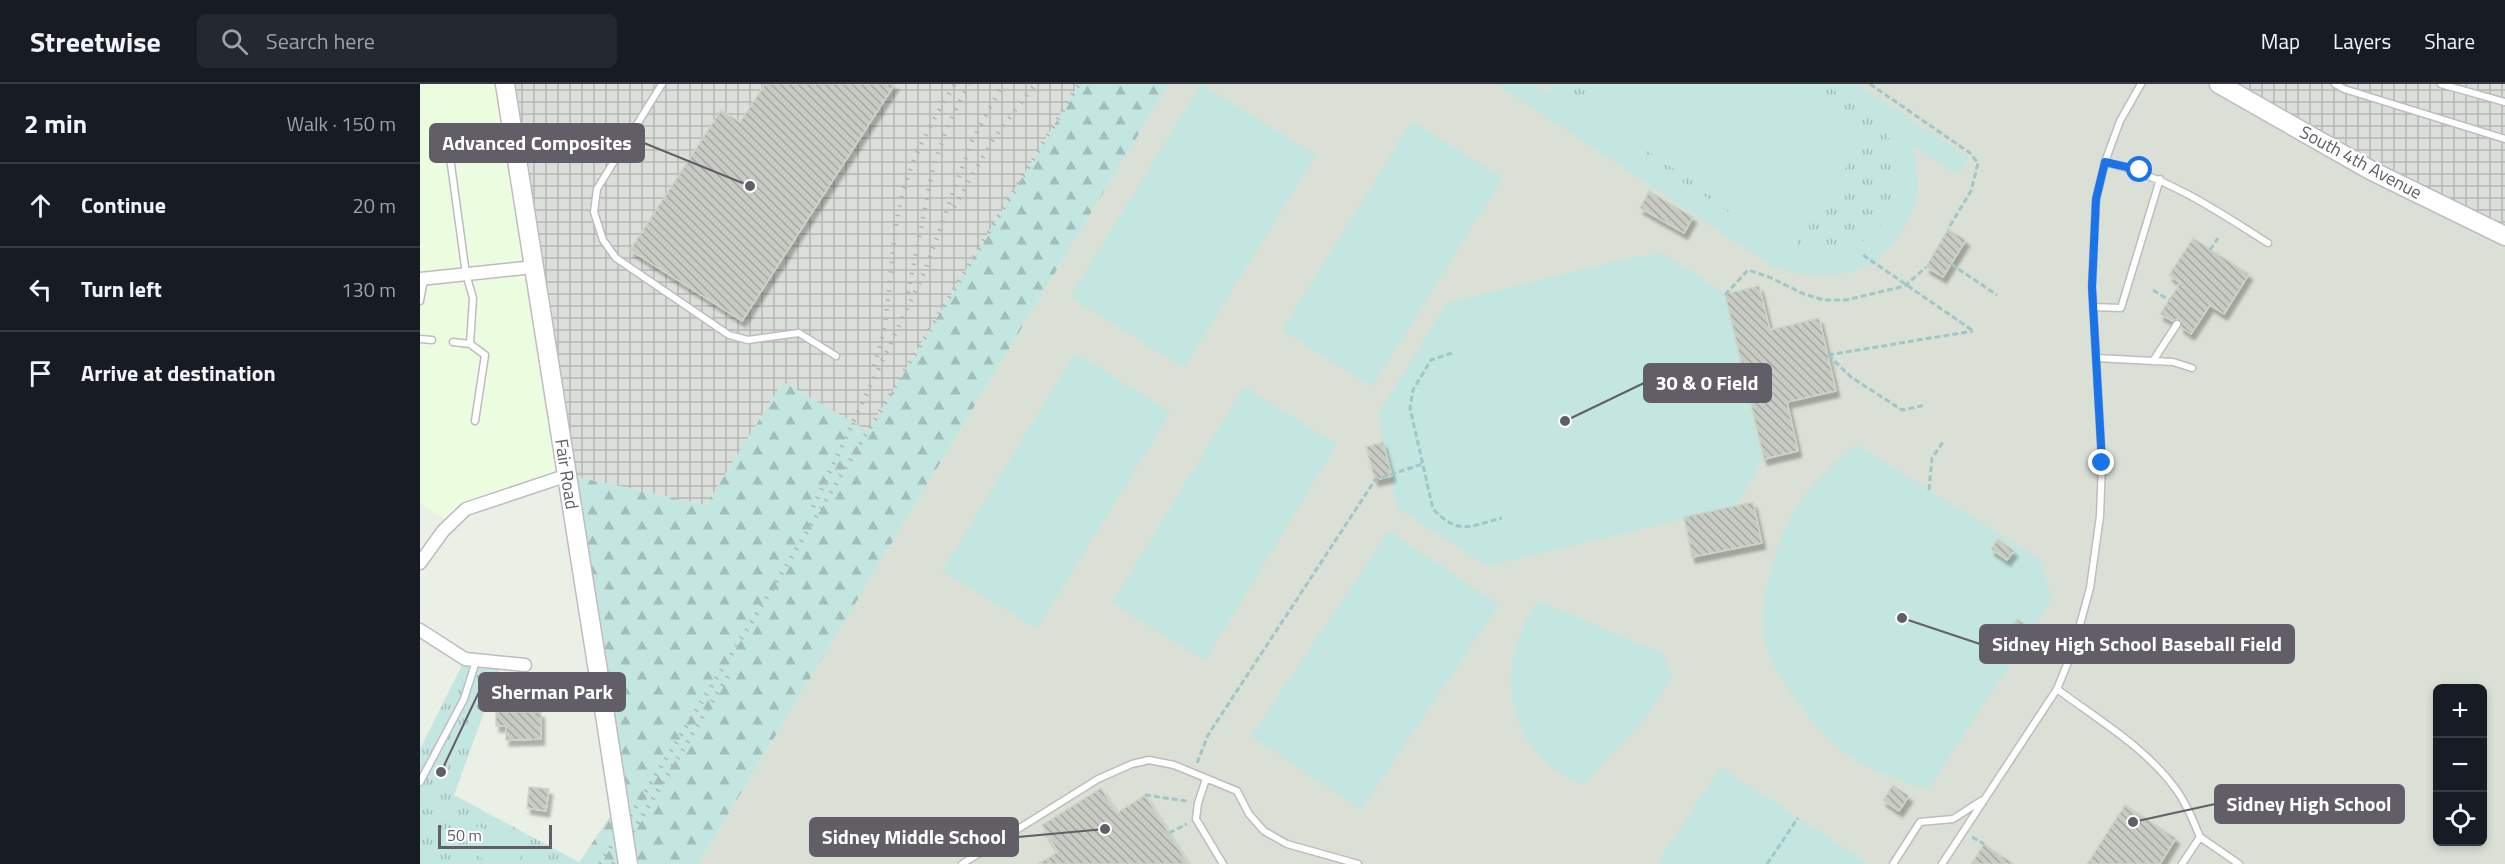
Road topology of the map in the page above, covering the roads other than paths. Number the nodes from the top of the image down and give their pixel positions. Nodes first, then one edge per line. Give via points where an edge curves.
1 (505, 84) edge
2 (662, 84) edge
3 (2141, 84) edge
4 (2220, 84) edge
5 (2336, 84) edge
6 (2441, 84) edge
7 (2505, 102) edge
8 (2505, 139) edge
9 (449, 150) dead end
10 (2105, 162) junction
11 (2160, 179) junction
12 (2505, 236) edge
13 (2268, 243) dead end
14 (534, 267) junction
15 (466, 274) junction
16 (422, 279) edge
17 (420, 301) edge
18 (2093, 307) junction
19 (2177, 324) dead end
20 (420, 339) edge
21 (432, 340) dead end
22 (453, 342) dead end
23 (470, 344) junction
24 (836, 356) dead end
25 (2096, 358) junction
26 (2153, 361) junction
27 (2192, 368) dead end
28 (475, 421) dead end
29 (568, 475) junction
30 (420, 563) edge
31 (420, 630) edge
32 (476, 660) junction
33 (525, 665) dead end
34 (2057, 689) junction
35 (1206, 779) junction
36 (420, 782) edge
37 (1984, 800) junction
38 (2200, 837) junction
39 (628, 864) edge
40 (962, 864) edge
41 (1223, 864) edge
42 (1358, 864) edge
43 (1893, 864) edge
44 (1942, 864) edge
45 (2182, 864) edge
46 (2240, 864) edge

1 - 14 main road, Fair Road
2 - 24 lane via 597,189 594,213 603,240 616,258 729,335 748,340 799,333
3 - 10 lane via 2120,121
4 - 12 main road, South 4th Avenue via 2373,171
5 - 8 lane
6 - 7 lane
9 - 15 lane
10 - 11 lane
10 - 18 lane via 2092,237
11 - 13 lane
11 - 18 lane via 2121,308
14 - 15 street
14 - 29 main road, Fair Road
15 - 16 street
15 - 23 lane via 473,298
16 - 17 lane
18 - 25 lane
19 - 26 lane
20 - 21 lane
22 - 23 lane
23 - 28 lane via 484,356
25 - 26 lane
25 - 34 lane via 2102,463 2097,547 2073,650
26 - 27 lane
29 - 30 street via 466,509 443,531
29 - 39 main road, Fair Road, bridge
31 - 32 street via 465,659
32 - 33 street
32 - 36 lane via 464,699
34 - 37 lane
34 - 38 lane via 2153,763 2175,788
35 - 40 lane via 1174,765 1149,760 1132,764 1098,779
35 - 41 lane via 1196,819
35 - 42 lane via 1237,791 1264,831 1287,844
37 - 43 lane via 1953,819 1920,822
37 - 44 lane
38 - 45 lane
38 - 46 lane

